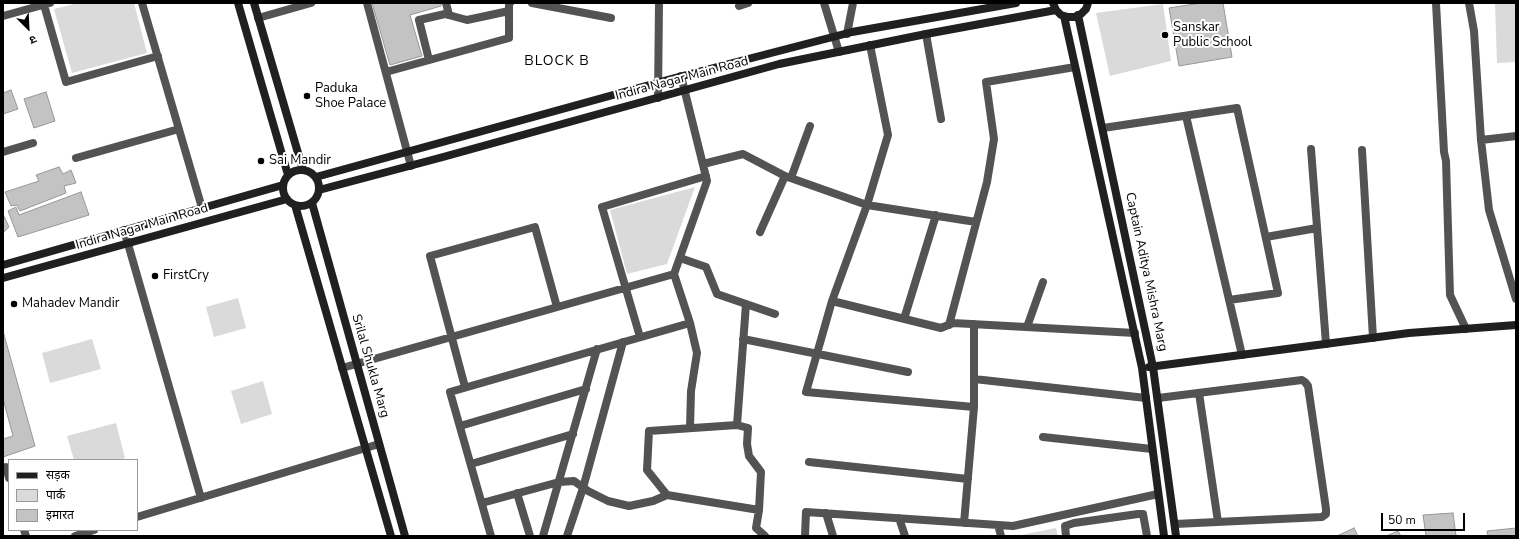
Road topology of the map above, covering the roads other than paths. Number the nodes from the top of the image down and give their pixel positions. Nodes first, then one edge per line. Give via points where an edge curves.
1 (142, 3) edge
2 (238, 3) edge
3 (254, 3) edge
4 (311, 3) edge
5 (367, 3) edge
6 (446, 3) edge
7 (532, 3) edge
8 (659, 3) edge
9 (748, 3) edge
10 (824, 3) edge
11 (853, 3) edge
12 (1016, 3) edge
13 (1088, 3) edge
14 (1436, 3) edge
15 (1469, 3) edge
16 (47, 4) edge
17 (739, 6) dead end
18 (509, 7) edge
19 (1054, 7) edge
20 (449, 15) junction
21 (1078, 15) junction
22 (3, 16) edge
23 (1064, 16) junction
24 (258, 18) junction
25 (611, 18) dead end
26 (847, 34) junction
27 (926, 34) junction
28 (834, 37) junction
29 (870, 45) junction
30 (839, 52) junction
31 (158, 56) junction
32 (429, 60) junction
33 (1075, 67) junction
34 (386, 72) junction
35 (681, 76) junction
36 (660, 82) junction
37 (686, 90) junction
38 (658, 98) junction
39 (1186, 116) junction
40 (941, 119) dead end
41 (810, 126) dead end
42 (1103, 128) junction
43 (179, 129) junction
44 (1516, 136) edge
45 (1481, 140) junction
46 (33, 143) dead end
47 (1310, 149) dead end
48 (1362, 150) dead end
49 (3, 152) edge
50 (407, 152) junction
51 (76, 158) dead end
52 (703, 164) junction
53 (411, 166) junction
54 (303, 170) junction
55 (288, 175) junction
56 (706, 176) junction
57 (316, 177) junction
58 (788, 177) junction
59 (283, 185) junction
60 (319, 190) junction
61 (287, 199) junction
62 (312, 203) junction
63 (295, 205) junction
64 (867, 205) junction
65 (202, 208) junction
66 (936, 215) junction
67 (976, 222) junction
68 (1317, 228) junction
69 (124, 230) junction
70 (760, 232) dead end
71 (1266, 237) junction
72 (128, 243) junction
73 (680, 258) junction
74 (3, 265) edge
75 (674, 274) junction
76 (3, 278) edge
77 (1043, 282) dead end
78 (626, 287) junction
79 (1516, 299) edge
80 (1229, 300) junction
81 (832, 301) junction
82 (746, 304) junction
83 (557, 307) junction
84 (775, 314) dead end
85 (904, 319) junction
86 (690, 323) junction
87 (974, 324) junction
88 (949, 325) junction
89 (1516, 325) edge
90 (1027, 327) junction
91 (1466, 329) junction
92 (1134, 333) junction
93 (451, 336) junction
94 (640, 337) junction
95 (1374, 338) junction
96 (743, 339) junction
97 (624, 342) junction
98 (1326, 344) junction
99 (597, 349) junction
100 (817, 353) junction
101 (1242, 355) junction
102 (356, 364) junction
103 (1153, 367) junction
104 (342, 368) junction
105 (1142, 368) junction
106 (908, 372) dead end
107 (974, 379) junction
108 (465, 387) junction
109 (586, 389) junction
110 (1199, 393) junction
111 (1146, 398) junction
112 (1158, 398) junction
113 (974, 407) junction
114 (737, 425) junction
115 (460, 426) junction
116 (690, 428) junction
117 (573, 434) junction
118 (1043, 437) dead end
119 (379, 444) junction
120 (365, 448) junction
121 (1152, 449) junction
122 (809, 462) dead end
123 (470, 464) junction
124 (3, 468) edge
125 (8, 474) edge
126 (968, 479) junction
127 (559, 482) junction
128 (583, 488) junction
129 (517, 493) junction
130 (1158, 494) junction
131 (667, 495) junction
132 (201, 498) junction
133 (482, 503) junction
134 (759, 510) junction
135 (826, 513) junction
136 (138, 517) edge
137 (900, 518) junction
138 (1218, 522) junction
139 (964, 523) junction
140 (1175, 524) junction
141 (998, 525) junction
142 (91, 531) edge
143 (74, 536) edge
144 (391, 536) edge
145 (404, 536) edge
146 (491, 536) edge
147 (530, 536) edge
148 (543, 536) edge
149 (567, 536) edge
150 (765, 536) edge
151 (805, 536) edge
152 (833, 536) edge
153 (905, 536) edge
154 (1001, 536) edge
155 (1066, 536) edge
156 (1147, 536) edge
157 (1164, 536) edge
158 (1176, 536) edge

1 - 31 street
2 - 55 street
3 - 24 street
4 - 24 street
5 - 34 street
6 - 20 street
7 - 25 street
8 - 36 street
9 - 17 street
10 - 28 street
11 - 26 street
12 - 26 street, Indira Nagar Main Road
13 - 21 street via 1086,9
14 - 91 street via 1446,161 1450,295
15 - 45 street via 1474,31
16 - 22 street
16 - 31 street via 66,82
18 - 20 street via 467,20
18 - 32 street via 509,38
19 - 23 street
19 - 27 street, Indira Nagar Main Road
20 - 32 street via 419,20
21 - 23 street
21 - 42 street, Captain Aditya Mishra Marg
23 - 33 street, Captain Aditya Mishra Marg
24 - 54 street
26 - 28 street, Indira Nagar Main Road
27 - 29 street, Indira Nagar Main Road
27 - 40 street
28 - 30 street
28 - 35 street, Indira Nagar Main Road
29 - 30 street, Indira Nagar Main Road
29 - 64 street via 888,135
30 - 37 street, Indira Nagar Main Road via 779,64
31 - 43 street
32 - 34 street
33 - 67 street via 986,82 994,139 987,182
33 - 92 street, Captain Aditya Mishra Marg
34 - 50 street
35 - 36 street, Indira Nagar Main Road
35 - 37 street
36 - 38 street
36 - 50 street, Indira Nagar Main Road
37 - 38 street, Indira Nagar Main Road
37 - 52 street
38 - 53 street, Indira Nagar Main Road
39 - 42 street
39 - 71 street via 1237,108
39 - 80 street
41 - 58 street
42 - 103 street, Captain Aditya Mishra Marg
43 - 51 street
43 - 65 street
44 - 45 street
45 - 79 street via 1489,210
46 - 49 street
47 - 68 street
48 - 95 street
50 - 53 street
50 - 57 street, Indira Nagar Main Road
52 - 56 street
52 - 58 street via 742,154
53 - 60 street, Indira Nagar Main Road
54 - 55 street
54 - 57 street via 311,172
55 - 59 street
56 - 73 street via 707,181
56 - 78 street via 602,207
57 - 60 street
58 - 64 street
58 - 70 street
59 - 61 street
59 - 65 street, Indira Nagar Main Road
60 - 62 street
61 - 63 street
61 - 72 street, Indira Nagar Main Road
62 - 63 street
62 - 102 street, Srilal Shukla Marg
63 - 104 street, Srilal Shukla Marg
64 - 66 street
64 - 81 street
65 - 69 street, Indira Nagar Main Road
66 - 67 street
66 - 85 street
67 - 88 street
68 - 71 street
68 - 98 street
69 - 72 street
69 - 74 street, Indira Nagar Main Road
71 - 80 street via 1278,292
72 - 76 street, Indira Nagar Main Road
72 - 132 street
73 - 75 street
73 - 82 street via 706,267 717,294
75 - 78 street
75 - 86 street
77 - 90 street
78 - 83 street
78 - 94 street
80 - 101 street
81 - 85 street
81 - 100 street
82 - 84 street
82 - 96 street
83 - 93 street
83 - 93 street via 535,227 430,256
85 - 88 street via 941,328
86 - 94 street
86 - 116 street via 697,353 691,391
87 - 88 street
87 - 90 street
87 - 107 street
89 - 91 street
90 - 92 street
91 - 95 street
92 - 105 street, Captain Aditya Mishra Marg
93 - 102 street
93 - 108 street
94 - 97 street
95 - 98 street
96 - 100 street
96 - 114 street
97 - 99 street
97 - 128 street
98 - 101 street
99 - 108 street
99 - 109 street
100 - 106 street
100 - 113 street via 806,392
101 - 103 street
102 - 104 street
102 - 119 street, Srilal Shukla Marg
103 - 105 street
103 - 112 street, Captain Aditya Mishra Marg
104 - 120 street, Srilal Shukla Marg
105 - 111 street, Captain Aditya Mishra Marg
107 - 111 street
107 - 113 street
108 - 115 street via 450,392
109 - 115 street
109 - 117 street
110 - 112 street
110 - 138 street
110 - 138 street via 1302,380 1308,386 1326,514 1322,517
111 - 121 street, Captain Aditya Mishra Marg
112 - 140 street, Captain Aditya Mishra Marg
113 - 126 street
114 - 116 street
114 - 134 street via 748,428 749,456 761,472
115 - 123 street
116 - 131 street via 650,430 647,470
117 - 123 street
117 - 127 street
118 - 121 street
119 - 120 street
119 - 145 street, Srilal Shukla Marg
120 - 132 street
120 - 144 street, Srilal Shukla Marg
121 - 130 street, Captain Aditya Mishra Marg
122 - 126 street
123 - 133 street
124 - 125 street via 6,467
126 - 139 street
127 - 128 street via 574,481
127 - 129 street
127 - 148 street
128 - 131 street via 608,501 629,506
128 - 149 street
129 - 133 street
129 - 147 street
130 - 141 street via 1013,526
130 - 157 street, Captain Aditya Mishra Marg
131 - 134 street
132 - 136 street
133 - 146 street
134 - 150 street via 756,528
135 - 137 street
135 - 151 street via 806,512
135 - 152 street
137 - 139 street
137 - 153 street
138 - 140 street
139 - 141 street
140 - 158 street, Captain Aditya Mishra Marg
141 - 154 street
142 - 143 street
155 - 156 street via 1065,526 1074,523 1138,514 1143,514

